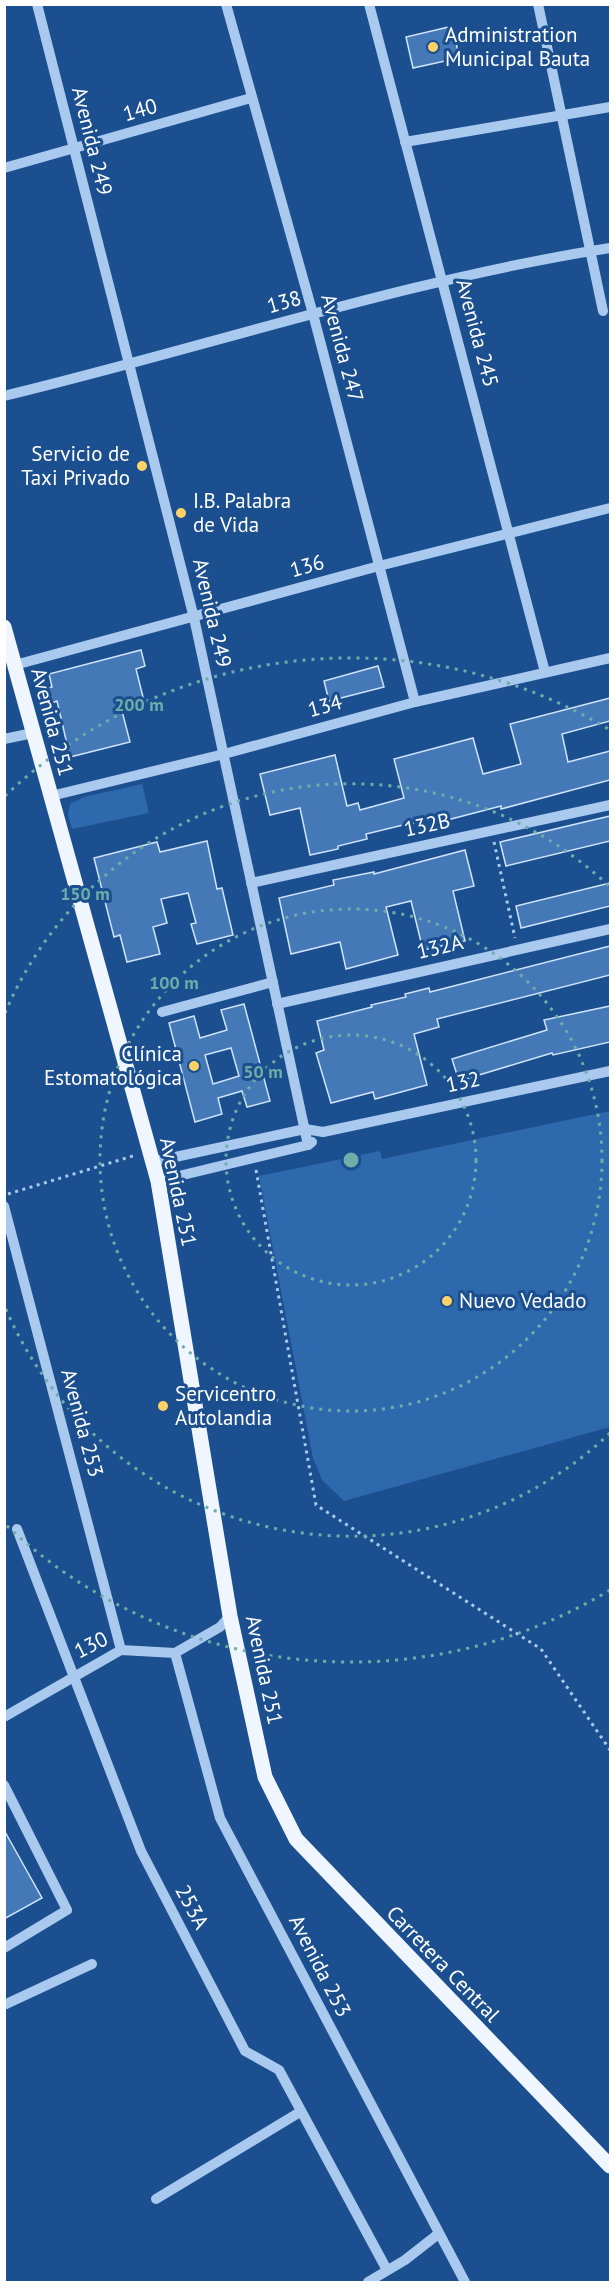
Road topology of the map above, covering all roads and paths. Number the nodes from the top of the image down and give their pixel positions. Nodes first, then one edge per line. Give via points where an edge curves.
1 (37, 4) edge
2 (226, 4) edge
3 (538, 4) edge
4 (371, 5) edge
5 (251, 98) junction
6 (610, 107) edge
7 (559, 114) junction
8 (405, 142) junction
9 (74, 148) junction
10 (4, 168) edge
11 (610, 248) edge
12 (589, 251) junction
13 (443, 279) junction
14 (603, 311) dead end
15 (313, 314) junction
16 (130, 366) junction
17 (4, 396) edge
18 (610, 508) edge
19 (509, 533) junction
20 (379, 566) junction
21 (194, 618) junction
22 (4, 627) edge
23 (610, 658) edge
24 (15, 665) junction
25 (545, 672) junction
26 (415, 702) junction
27 (33, 733) junction
28 (4, 739) edge
29 (224, 754) junction
30 (51, 796) junction
31 (610, 805) edge
32 (491, 831) junction
33 (252, 883) junction
34 (610, 929) edge
35 (518, 950) junction
36 (273, 982) junction
37 (277, 1004) junction
38 (162, 1012) dead end
39 (610, 1071) edge
40 (305, 1129) junction
41 (323, 1132) junction
42 (308, 1145) junction
43 (151, 1157) junction
44 (254, 1158) junction
45 (158, 1182) junction
46 (4, 1195) edge
47 (4, 1206) edge
48 (16, 1529) dead end
49 (230, 1616) junction
50 (121, 1650) junction
51 (175, 1653) junction
52 (72, 1677) junction
53 (4, 1717) edge
54 (610, 1750) edge
55 (266, 1777) joint
56 (4, 1785) edge
57 (4, 1948) edge
58 (92, 1964) dead end
59 (4, 2005) edge
60 (300, 2112) junction
61 (610, 2166) edge
62 (156, 2199) dead end
63 (437, 2235) junction
64 (387, 2270) junction
65 (368, 2283) edge
66 (465, 2283) edge

1 - 9 street, Avenida 249
2 - 5 street, Avenida 247
3 - 7 street
4 - 8 street, Avenida 245
5 - 9 street, 140
5 - 15 street, Avenida 247
6 - 7 street
7 - 8 street
7 - 12 street
8 - 13 street, Avenida 245
9 - 10 street, 140
9 - 16 street, Avenida 249
11 - 12 street, 138
12 - 13 street, 138
12 - 14 street
13 - 15 street, 138
13 - 19 street, Avenida 245
15 - 16 street, 138
15 - 20 street, Avenida 247
16 - 17 street, 138
16 - 21 street, Avenida 249
18 - 19 street, 136
19 - 20 street, 136
19 - 25 street, Avenida 245
20 - 21 street, 136
20 - 26 street, Avenida 247
21 - 24 street, 136
21 - 29 street, Avenida 249
22 - 24 main road, Avenida 251
23 - 25 street, 134
24 - 27 main road, Avenida 251
25 - 26 street, 134
26 - 29 street, 134
27 - 28 street
27 - 30 main road, Avenida 251
29 - 30 street, 134
29 - 33 street, Avenida 249
30 - 43 main road, Avenida 251
31 - 32 street, 132B
32 - 33 street, 132B
32 - 35 path
33 - 36 street, Avenida 249
34 - 35 street, 132A
35 - 37 street, 132A
36 - 37 street, Avenida 249
36 - 38 street
37 - 40 street, Avenida 249
39 - 41 street, 132
40 - 41 street, 132
40 - 42 street, Avenida 249
40 - 43 street, 132
41 - 42 street, 132
42 - 44 street, 132
43 - 45 main road, Avenida 251
43 - 46 path
44 - 45 street, 132
44 - 54 path via 316,1505 541,1649
45 - 49 main road, Avenida 251
47 - 50 street, Avenida 253
48 - 52 street, 253A
49 - 51 street via 220,1627
49 - 55 main road, Avenida 251
50 - 51 street, 130
50 - 52 street, 130
51 - 63 street, Avenida 253 via 220,1818
52 - 53 street, 130
52 - 60 street, 253A via 146,1862 245,2051 279,2070
55 - 61 main road, Carretera Central via 296,1839
56 - 57 street via 67,1910
58 - 59 street
60 - 62 street
60 - 64 street, 253A
63 - 64 street
63 - 66 street, Avenida 253
64 - 65 street

